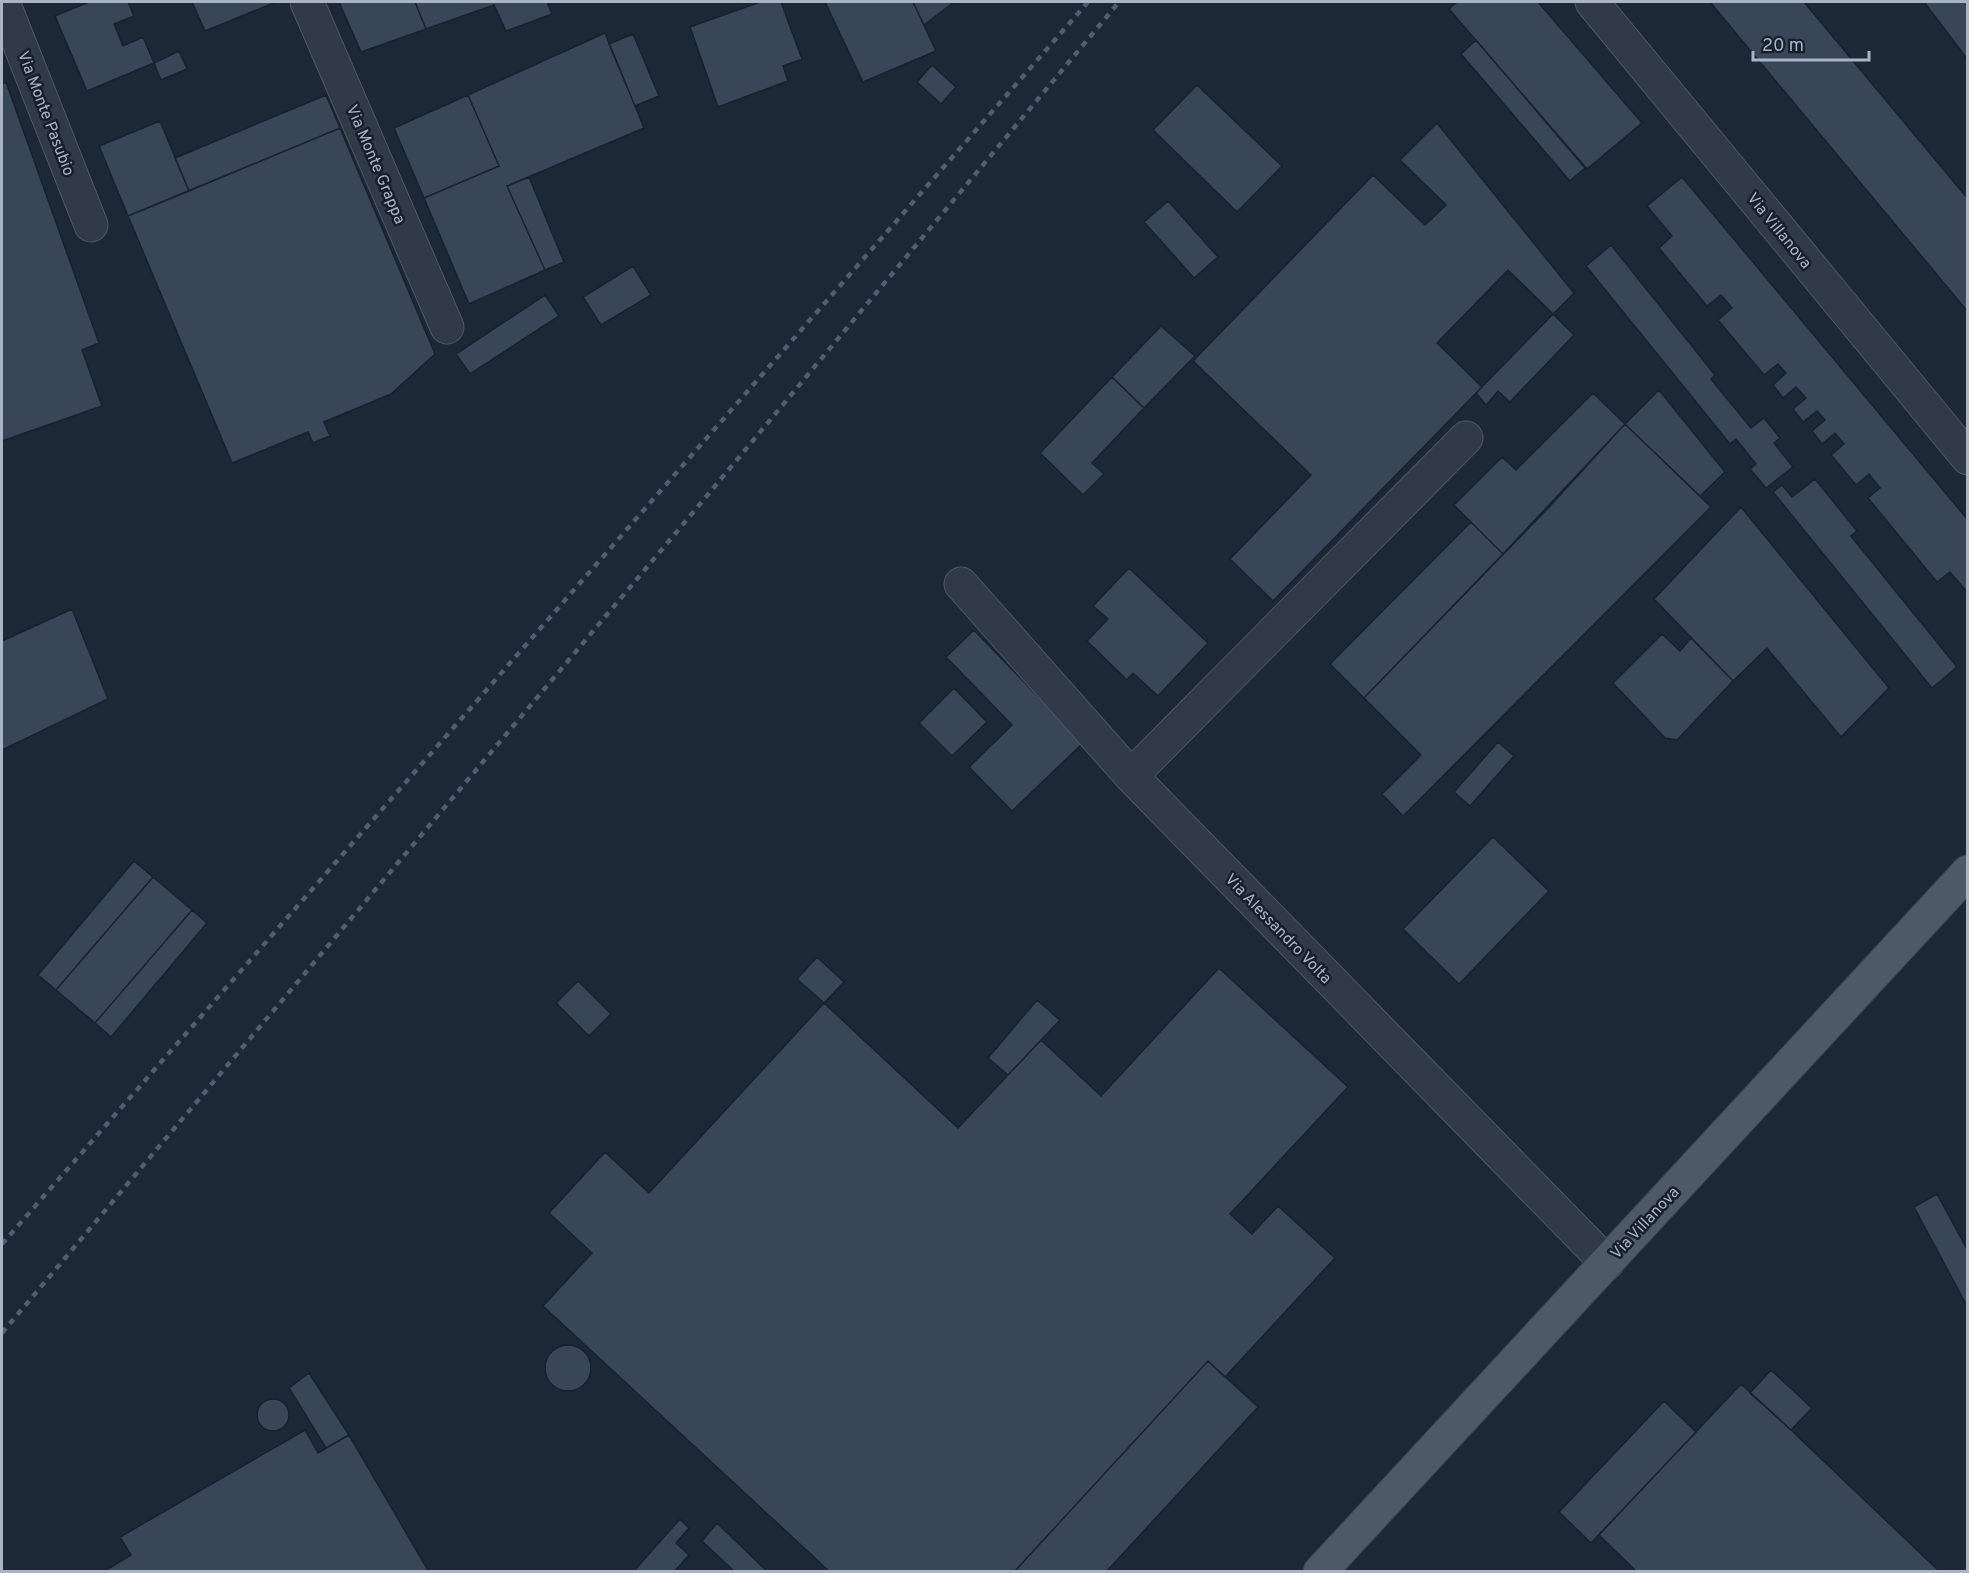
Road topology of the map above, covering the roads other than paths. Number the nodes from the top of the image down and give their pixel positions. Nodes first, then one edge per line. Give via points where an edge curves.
1 (3, 2) edge
2 (307, 2) edge
3 (1592, 2) edge
4 (91, 225) dead end
5 (447, 327) dead end
6 (1466, 438) dead end
7 (1968, 458) edge
8 (961, 584) dead end
9 (1131, 776) junction
10 (1968, 872) edge
11 (1607, 1263) junction
12 (1320, 1572) edge

1 - 4 street, Via Monte Pasubio
2 - 5 street, Via Monte Grappa
3 - 7 street, Via Villanova
6 - 9 street
8 - 9 street, Via Alessandro Volta
9 - 11 street, Via Alessandro Volta
10 - 11 main road, Via Villanova
11 - 12 main road, Via Villanova

